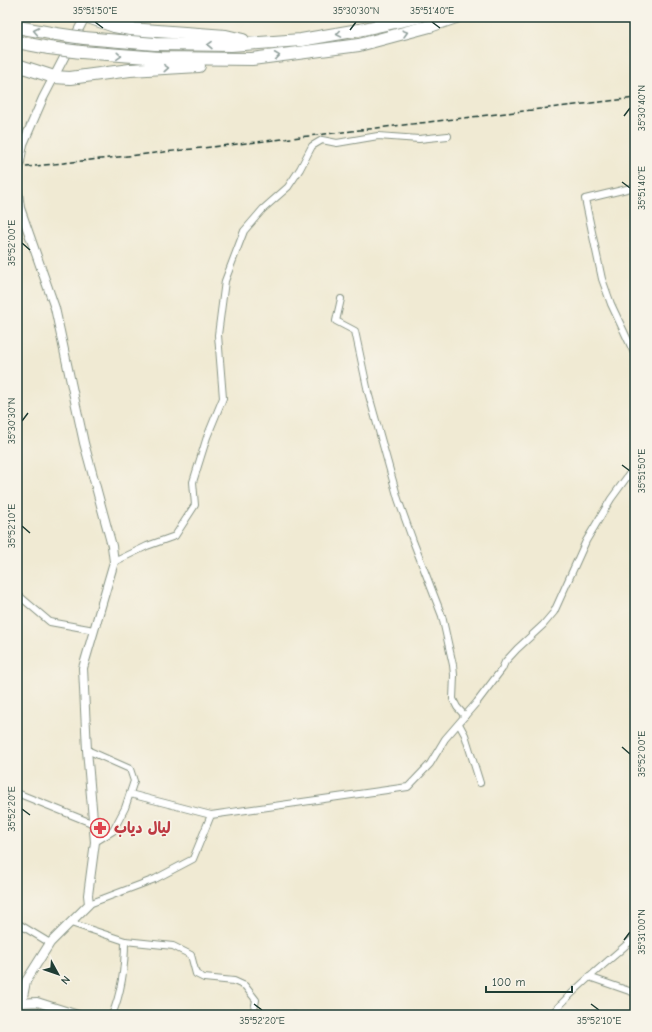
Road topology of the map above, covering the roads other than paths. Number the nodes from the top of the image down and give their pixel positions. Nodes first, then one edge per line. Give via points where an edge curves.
1 (87, 17) edge
2 (418, 17) edge
3 (456, 17) edge
4 (17, 27) edge
5 (17, 42) edge
6 (254, 43) junction
7 (252, 59) junction
8 (17, 65) edge
9 (54, 77) junction
10 (448, 136) dead end
11 (17, 178) edge
12 (635, 187) edge
13 (17, 189) edge
14 (341, 299) dead end
15 (635, 355) edge
16 (635, 466) edge
17 (114, 562) junction
18 (17, 594) edge
19 (94, 630) junction
20 (465, 716) junction
21 (459, 724) junction
22 (87, 750) junction
23 (480, 783) dead end
24 (17, 793) edge
25 (130, 794) junction
26 (211, 815) junction
27 (94, 824) junction
28 (95, 842) junction
29 (89, 904) junction
30 (17, 923) edge
31 (71, 923) junction
32 (635, 936) edge
33 (125, 941) junction
34 (50, 943) junction
35 (589, 977) junction
36 (635, 993) edge
37 (20, 1002) edge
38 (78, 1015) edge
39 (112, 1015) edge
40 (253, 1015) edge
41 (291, 1015) edge
42 (294, 1015) edge
43 (551, 1015) edge

1 - 6 highway via 126,28 233,37
1 - 9 street
2 -> 6 highway via 308,39
7 -> 3 highway via 359,45
6 -> 4 highway, bridge via 155,44 84,38
5 -> 7 highway, bridge via 81,52 160,58
9 -> 7 highway via 70,78
8 - 9 highway
9 - 11 street via 23,144
10 - 17 street via 419,139 378,136 337,143 322,140 312,146 288,187 244,231 225,281 218,335 223,398 193,482 195,505 175,536
12 - 15 street via 585,199 602,279
13 - 17 street via 20,208 55,308 84,443
14 - 20 street via 336,321 355,331 368,392 398,499 442,616 453,670 453,700
16 - 20 street via 611,499 586,541 554,612 505,662
17 - 19 street
18 - 19 street via 50,622
19 - 22 street via 83,668
20 - 21 street
21 - 23 street
21 - 26 street via 445,739 425,770 408,788
22 - 25 street via 130,769 134,781
22 - 27 street
24 - 27 street
25 - 26 street
25 - 28 street via 113,831
26 - 29 street via 193,859 155,879
27 - 28 street
28 - 29 street
29 - 31 street
30 - 34 street
31 - 33 street
31 - 34 street
32 - 35 street via 610,961
33 - 39 street via 125,961 119,998
33 - 40 street via 173,946 191,955 196,974 204,978 234,981 245,986 256,1000
34 - 37 street via 26,982
35 - 36 street
35 - 43 street
37 - 38 street via 37,1002
41 - 42 street

